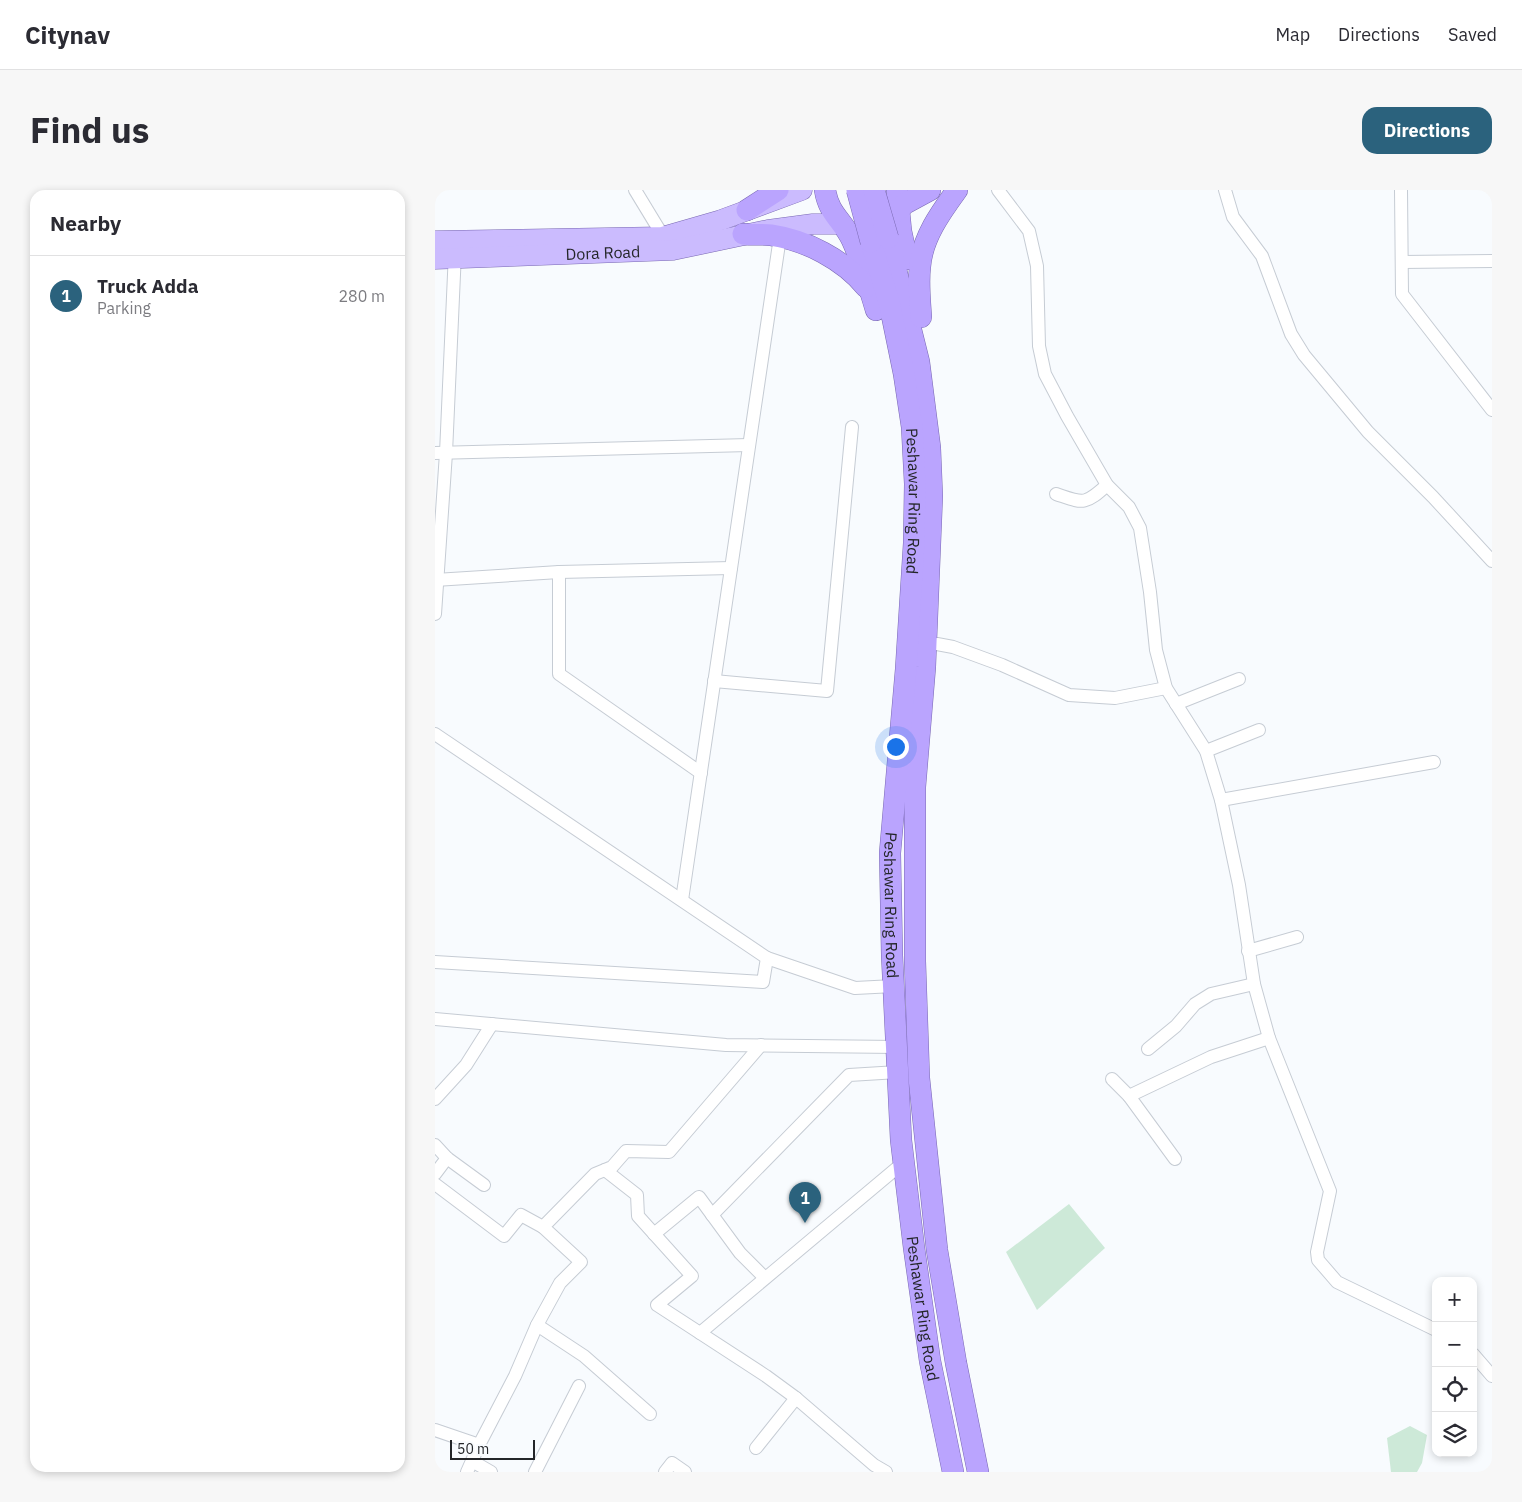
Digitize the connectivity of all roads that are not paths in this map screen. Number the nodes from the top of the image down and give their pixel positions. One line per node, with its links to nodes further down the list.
1 (635, 190): 18 (street)
2 (778, 190): 13 (highway)
3 (802, 190): 13 (main road)
4 (825, 190): 14 (highway)
5 (857, 190): 31 (highway, Peshawar Ring Road, bridge)
6 (874, 190): 31 (highway, Peshawar Ring Road, bridge)
7 (930, 190): 12 (highway)
8 (957, 190): 24 (highway)
9 (998, 190): 29 (street)
10 (1225, 190): 32 (street)
11 (1401, 190): 22 (street)
12 (898, 200): 14 (highway); 24 (highway)
13 (747, 210): 18 (main road)
14 (842, 224): 15 (main road); 23 (highway)
15 (774, 233): 16 (highway); 23 (highway); 27 (street)
16 (743, 234): 18 (main road, Dora Road)
17 (435, 241): 19 (main road)
18 (667, 243): 19 (main road, Dora Road)
19 (455, 250): 20 (main road, Dora Road); 28 (street)
20 (435, 259)
21 (1492, 261): 22 (street)
22 (1402, 262): 25 (street)
23 (871, 293): 38 (highway)
24 (921, 318): 37 (highway)
25 (1492, 410)
26 (852, 427): 40 (street)
27 (749, 445): 28 (street); 33 (street)
28 (440, 453): 35 (street)
29 (1107, 485): 30 (street); 41 (street)
30 (1056, 494)
31 (923, 544): 38 (highway, Peshawar Ring Road)
32 (1492, 561)
33 (731, 568): 34 (street); 40 (street)
34 (559, 572): 35 (street); 47 (street)
35 (436, 580): 36 (street)
36 (435, 614)
37 (937, 644): 38 (highway); 41 (street)
38 (915, 668): 55 (highway, Peshawar Ring Road); 96 (highway, Peshawar Ring Road)
39 (1239, 679): 42 (street)
40 (714, 682): 47 (street)
41 (1166, 688): 42 (street)
42 (1176, 704): 45 (street)
43 (1259, 730): 45 (street)
44 (435, 734): 49 (street)
45 (1206, 751): 48 (street)
46 (1434, 762): 48 (street)
47 (701, 773): 49 (street)
48 (1221, 800): 51 (street)
49 (682, 900): 52 (street)
50 (1297, 937): 51 (street)
51 (1248, 951): 54 (street)
52 (767, 958): 53 (street); 55 (street)
53 (435, 962)
54 (1254, 984): 58 (street); 61 (street)
55 (894, 986): 60 (highway, Peshawar Ring Road)
56 (435, 1020): 57 (street)
57 (492, 1024): 59 (street); 65 (street)
58 (1269, 1038): 64 (street); 79 (street)
59 (761, 1045): 60 (street); 70 (street)
60 (897, 1047): 62 (highway, Peshawar Ring Road)
61 (1148, 1049)
62 (898, 1072): 69 (highway, Peshawar Ring Road); 74 (street)
63 (1112, 1079): 64 (street)
64 (1129, 1096): 68 (street)
65 (435, 1099)
66 (435, 1145): 67 (street)
67 (447, 1158): 71 (street); 73 (street)
68 (1175, 1159)
69 (903, 1162): 77 (street); 95 (highway, Peshawar Ring Road)
70 (605, 1170): 75 (street); 76 (street)
71 (435, 1174)
72 (435, 1184): 75 (street)
73 (485, 1185)
74 (712, 1215): 76 (street); 77 (street)
75 (543, 1227): 78 (street)
76 (654, 1234): 80 (street)
77 (765, 1278): 80 (street)
78 (537, 1325): 85 (street); 87 (street)
79 (1432, 1328)
80 (700, 1333): 84 (street)
81 (1477, 1359): 82 (street)
82 (1492, 1376)
83 (579, 1386): 91 (street)
84 (796, 1398): 88 (street); 94 (street)
85 (650, 1414)
86 (435, 1430): 87 (street)
87 (479, 1445): 89 (street)
88 (756, 1448)
89 (470, 1467): 90 (street)
90 (491, 1472)
91 (535, 1472)
92 (665, 1472): 93 (street)
93 (685, 1472)
94 (886, 1472)
95 (953, 1472)
96 (978, 1472)

